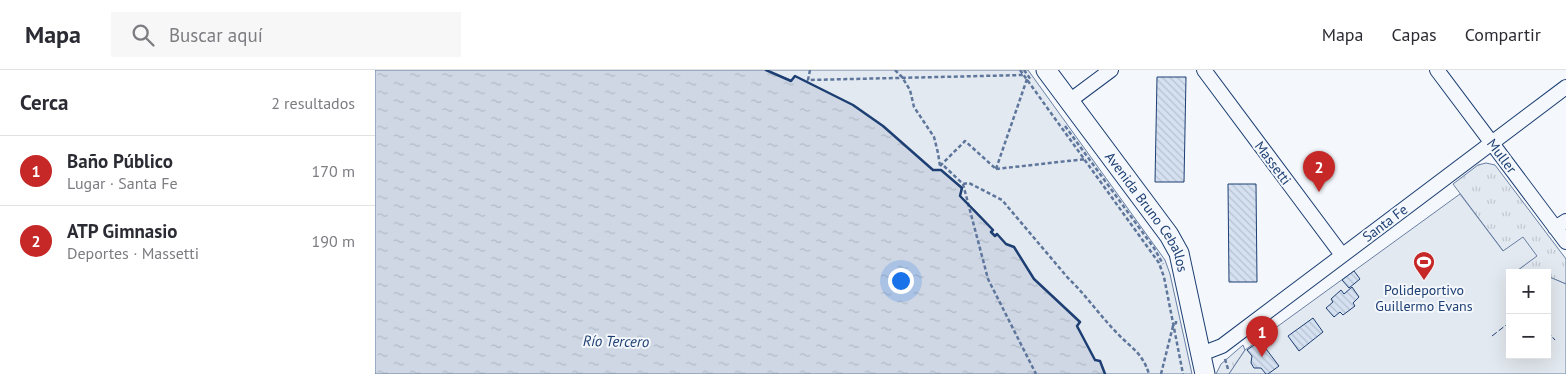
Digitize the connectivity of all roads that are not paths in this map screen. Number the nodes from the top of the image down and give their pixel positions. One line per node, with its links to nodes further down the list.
1 (1111, 70): 6 (street)
2 (1204, 70): 10 (street, Massetti)
3 (1437, 70): 7 (street, Muller)
4 (1031, 75): 6 (main road, Avenida Bruno Ceballos)
5 (1566, 87): 7 (street, Santa Fe)
6 (1068, 102): 11 (main road, Avenida Bruno Ceballos)
7 (1492, 143): 8 (street, Muller); 10 (street, Santa Fe)
8 (1561, 224): 9 (street, Muller)
9 (1566, 242)
10 (1342, 255): 11 (street, Santa Fe)
11 (1201, 354): 12 (main road, Avenida Bruno Ceballos)
12 (1205, 374)

